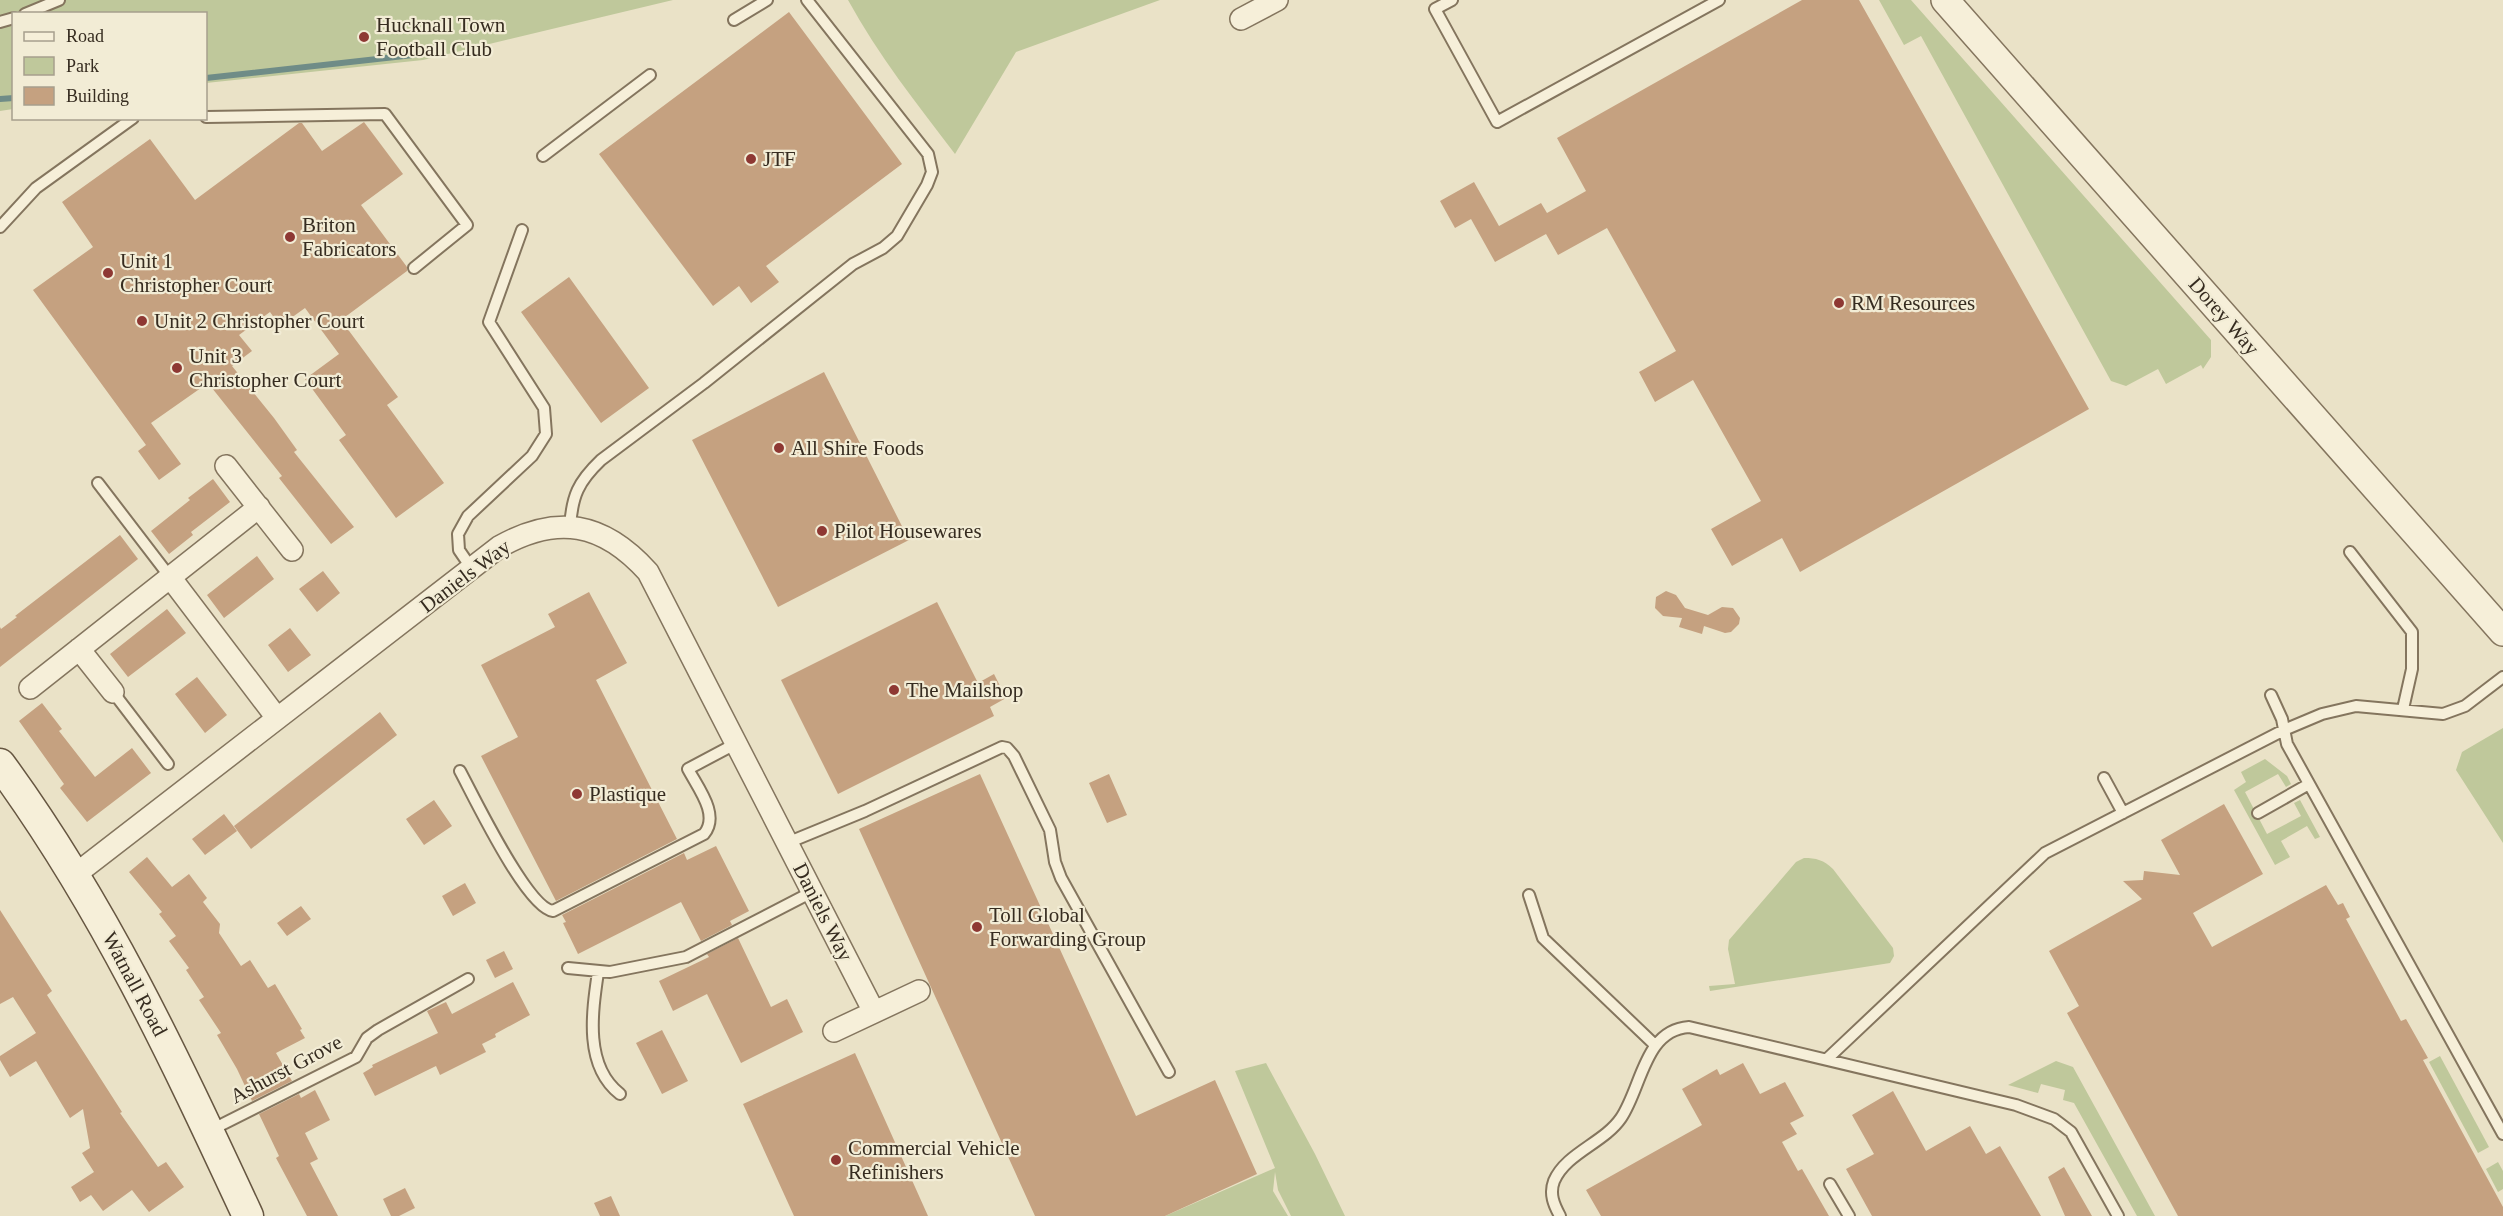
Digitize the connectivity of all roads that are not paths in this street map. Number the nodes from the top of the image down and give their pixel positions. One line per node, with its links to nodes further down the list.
1 (60, 0): 8 (lane)
2 (767, 0): 10 (lane)
3 (807, 0): 21 (lane)
4 (1276, 0): 9 (street)
5 (1452, 0): 6 (lane)
6 (1719, 0)
7 (1945, 0): 26 (street, Dorey Way)
8 (31, 12)
9 (1241, 19)
10 (734, 20)
11 (650, 75): 14 (lane)
12 (207, 117): 17 (lane)
13 (130, 120): 15 (lane)
14 (543, 156)
15 (0, 227)
16 (522, 230): 24 (lane)
17 (414, 268)
18 (226, 466): 20 (street)
19 (98, 483): 25 (lane)
20 (259, 507): 22 (street); 25 (street)
21 (570, 527): 24 (street, Daniels Way); 35 (street, Daniels Way)
22 (292, 550)
23 (2350, 552): 32 (lane)
24 (472, 569): 33 (street, Daniels Way)
25 (170, 577): 27 (street); 33 (street)
26 (2503, 632)
27 (79, 649): 29 (street); 30 (street)
28 (2503, 676): 32 (lane)
29 (30, 688)
30 (113, 692): 37 (lane)
31 (2271, 695): 34 (lane)
32 (2403, 710): 34 (lane)
33 (278, 718): 44 (street, Daniels Way)
34 (2284, 730): 40 (lane); 41 (lane)
35 (736, 743): 38 (lane); 43 (street, Daniels Way)
36 (0, 764): 44 (main road, Watnall Road)
37 (168, 764)
38 (460, 771)
39 (2104, 778): 41 (lane)
40 (2309, 784): 42 (lane); 58 (lane)
41 (2123, 813): 54 (lane)
42 (2258, 813)
43 (787, 843): 45 (street, Daniels Way); 55 (lane)
44 (76, 874): 57 (main road, Watnall Road)
45 (812, 892): 48 (lane); 51 (street, Daniels Way)
46 (1529, 895): 53 (lane)
47 (567, 968): 48 (lane)
48 (598, 972): 56 (lane)
49 (468, 979): 57 (lane, Ashurst Grove)
50 (919, 991): 51 (street)
51 (874, 1012): 52 (street)
52 (834, 1031)
53 (1655, 1045): 54 (lane); 61 (lane)
54 (1827, 1059): 63 (lane)
55 (1169, 1072)
56 (620, 1094)
57 (208, 1131): 60 (main road, Watnall Road)
58 (2503, 1134)
59 (1830, 1184): 62 (lane)
60 (248, 1216)
61 (1560, 1216)
62 (1849, 1216)
63 (2118, 1216)

